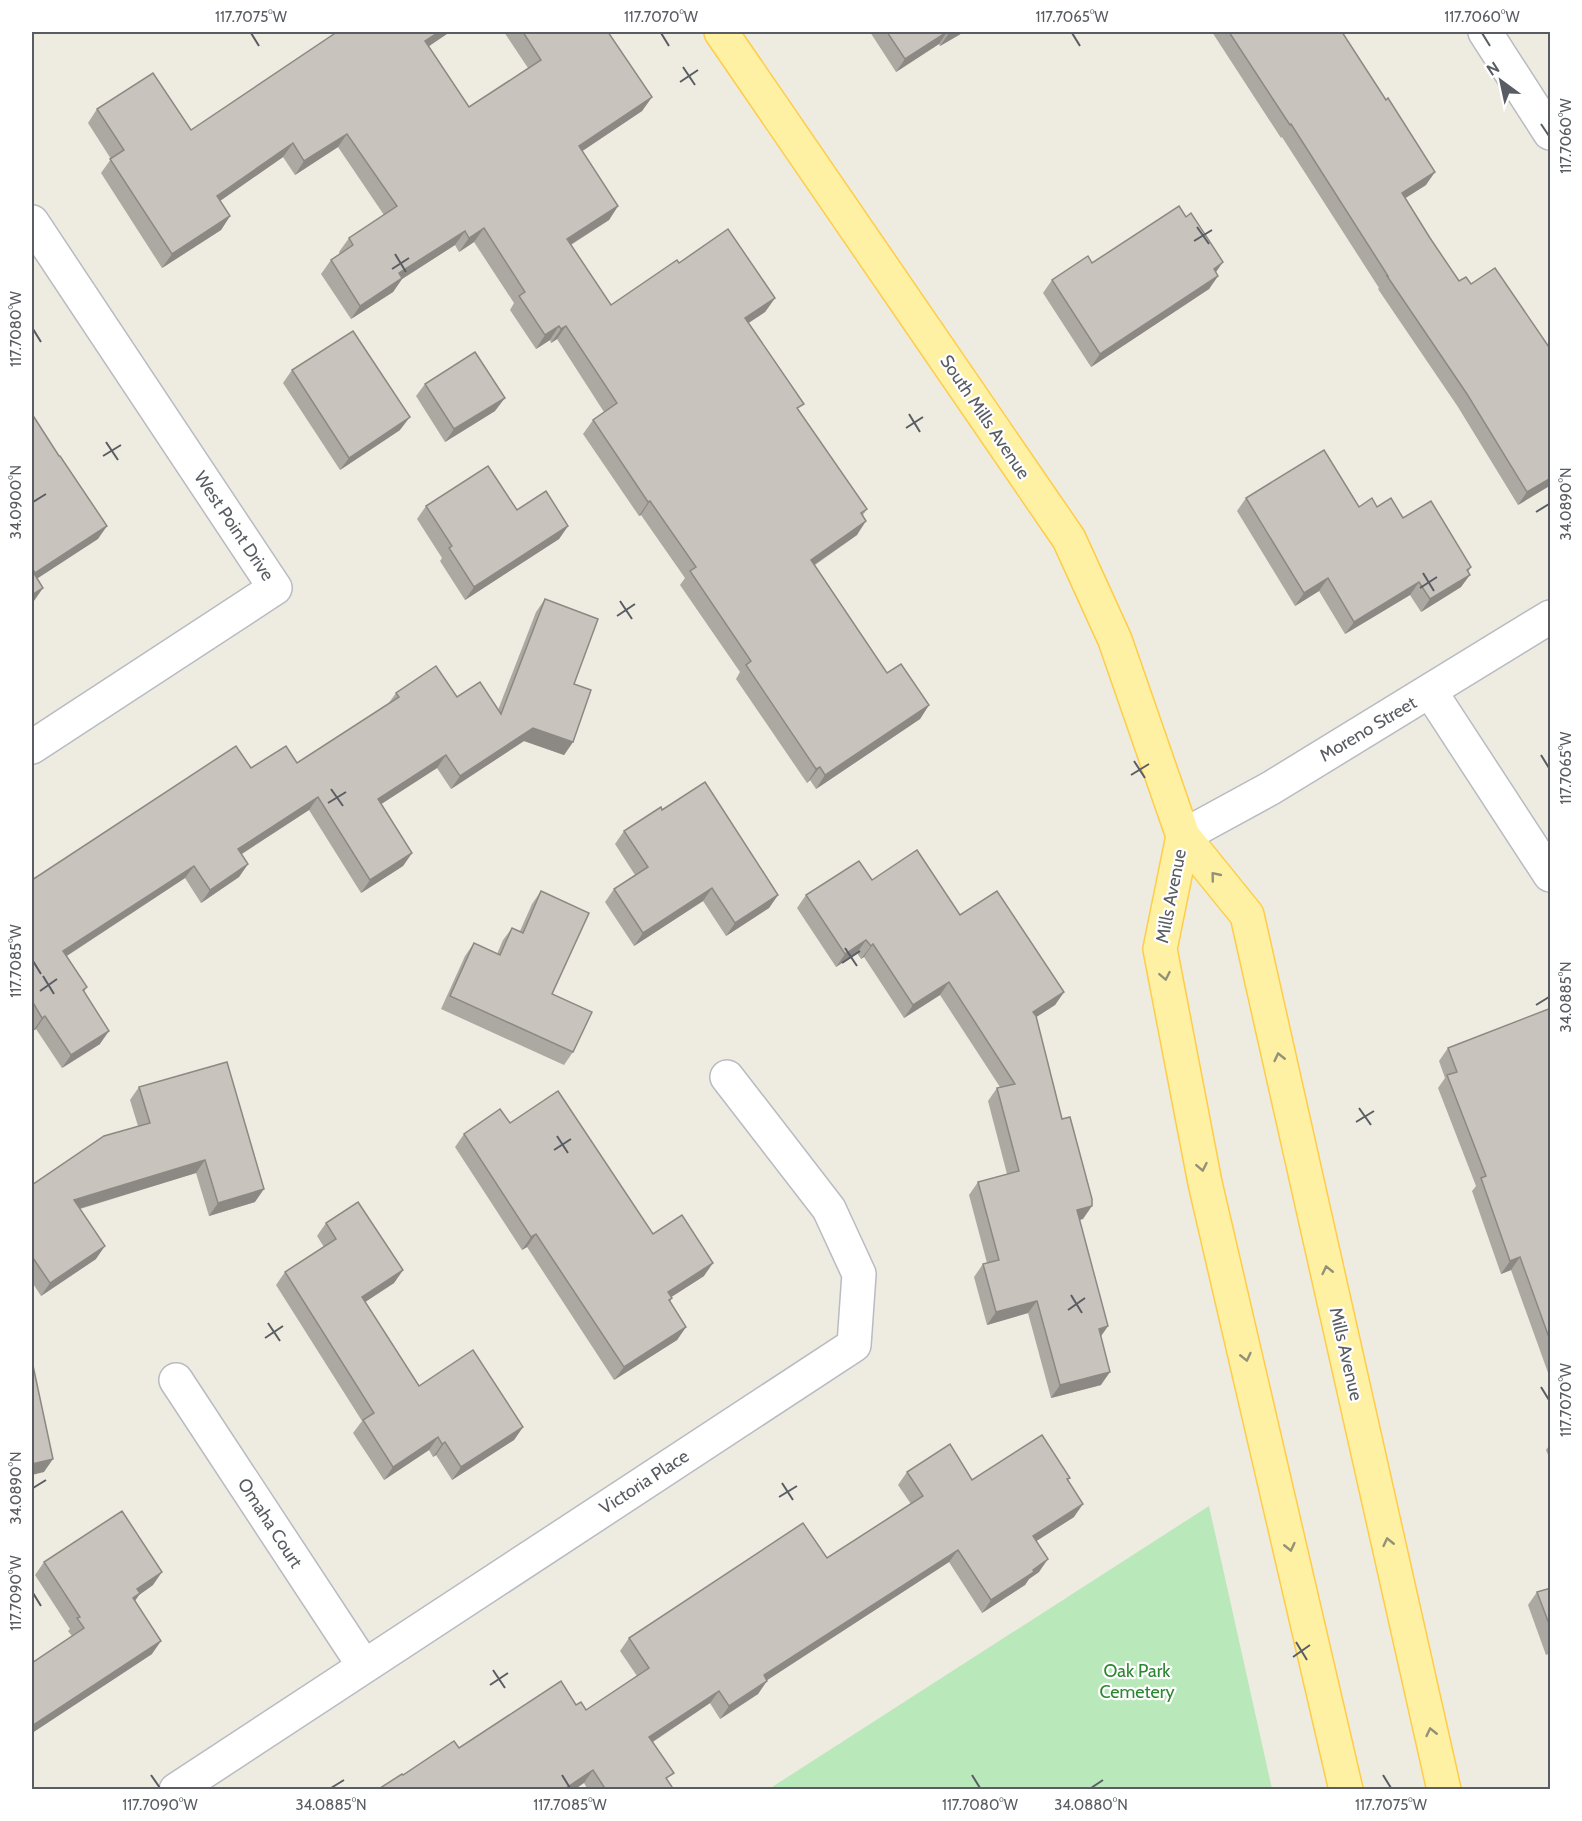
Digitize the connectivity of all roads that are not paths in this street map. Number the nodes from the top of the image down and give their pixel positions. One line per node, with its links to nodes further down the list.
1 (721, 32): 8 (main road, South Mills Avenue)
2 (1485, 32): 3 (street)
3 (1551, 133)
4 (32, 222): 7 (street, West Point Drive)
5 (1551, 617): 6 (street, Moreno Street)
6 (1430, 691): 8 (street, Moreno Street); 9 (street)
7 (32, 747)
8 (1183, 836): 14 (main road, Mills Avenue, one-way to 14); 15 (main road, Mills Avenue, one-way to 8)
9 (1551, 874)
10 (726, 1077): 12 (street, Victoria Place)
11 (176, 1380): 12 (street, Omaha Court)
12 (364, 1666): 13 (street, Victoria Place)
13 (176, 1790)
14 (1346, 1790)
15 (1443, 1790)

